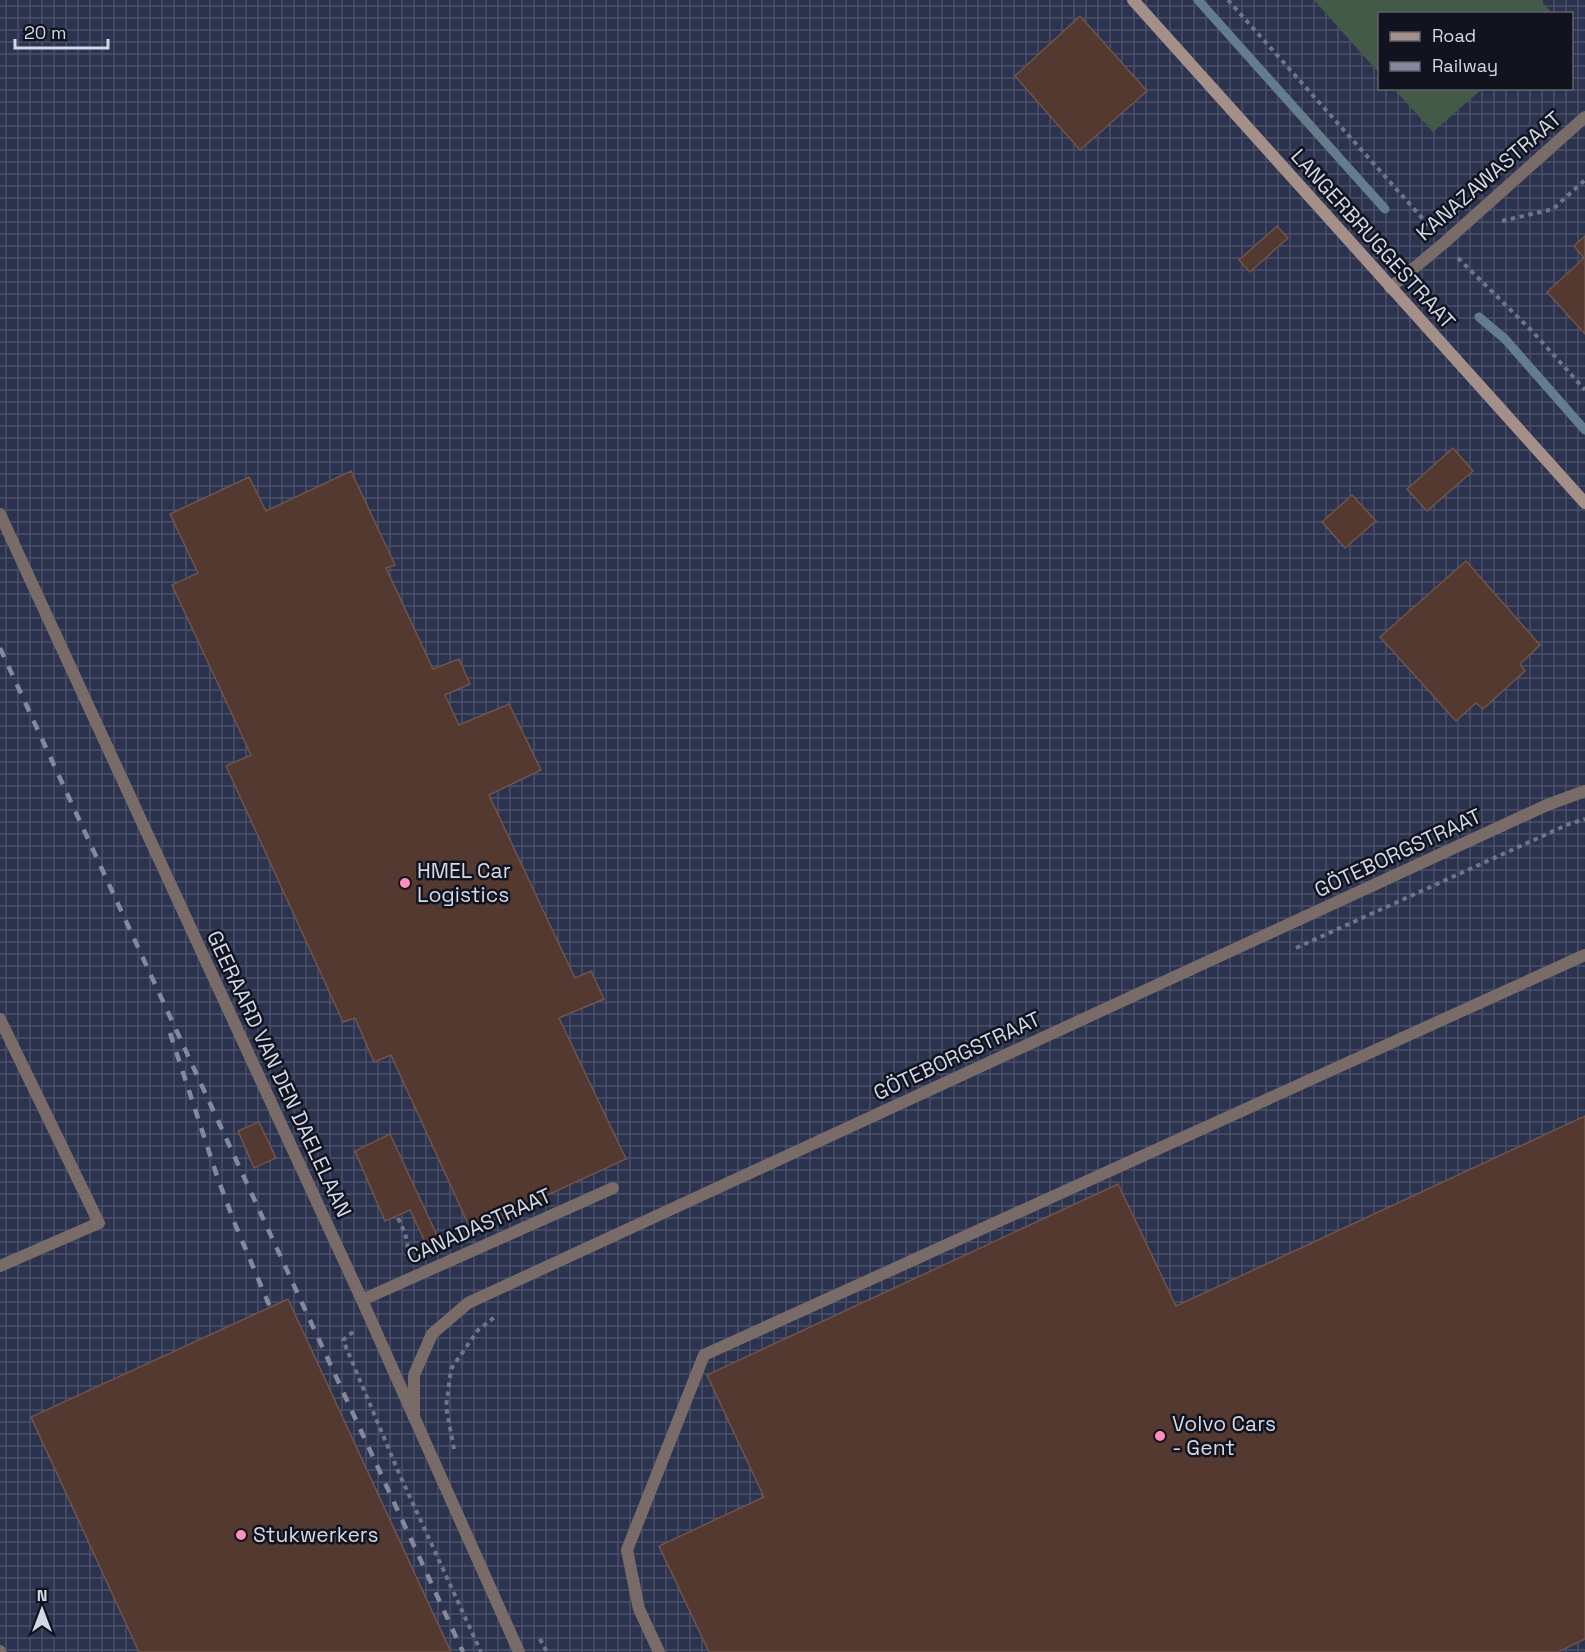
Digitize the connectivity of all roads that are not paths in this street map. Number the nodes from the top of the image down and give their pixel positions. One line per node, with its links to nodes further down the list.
1 (1133, 0): 3 (main road, LANGERBRUGGESTRAAT)
2 (1585, 117): 3 (street, KANAZAWASTRAAT)
3 (1390, 288): 4 (main road, LANGERBRUGGESTRAAT)
4 (1585, 503)
5 (0, 514): 11 (street, GEERAARD VAN DEN DAELELAAN)
6 (1585, 791): 12 (street, GÖTEBORGSTRAAT)
7 (1585, 955): 14 (street)
8 (0, 1019): 10 (street)
9 (613, 1188): 11 (street, CANADASTRAAT)
10 (0, 1266)
11 (362, 1300): 12 (street, GEERAARD VAN DEN DAELELAAN)
12 (414, 1417): 13 (street, GEERAARD VAN DEN DAELELAAN)
13 (519, 1652)
14 (659, 1652)

